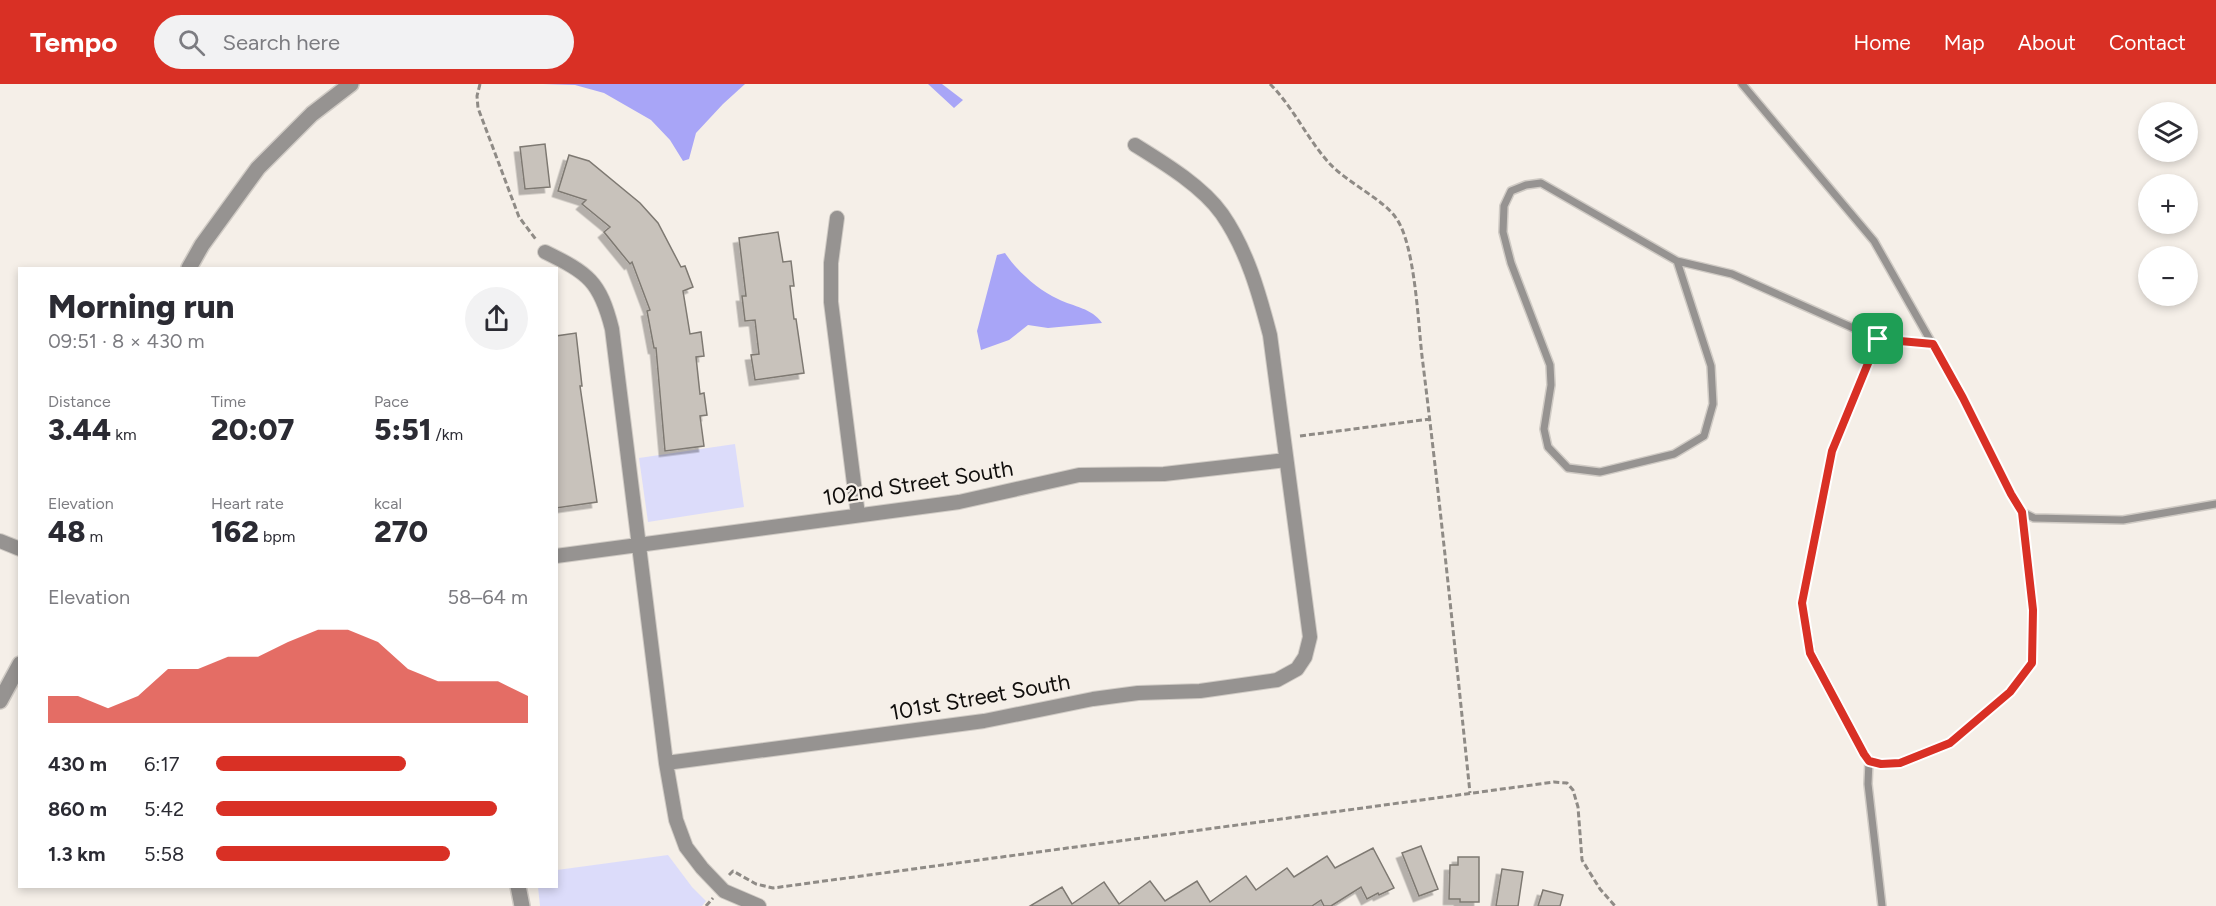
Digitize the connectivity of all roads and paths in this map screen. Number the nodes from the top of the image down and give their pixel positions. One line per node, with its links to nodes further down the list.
1 (351, 84): 9 (street)
2 (480, 84): 7 (path)
3 (1270, 84): 12 (path)
4 (1742, 84): 11 (lane)
5 (1135, 145): 14 (street)
6 (837, 218): 17 (street)
7 (545, 252): 19 (street)
8 (1677, 261): 8 (lane); 10 (lane)
9 (190, 267)
10 (1878, 339): 11 (lane); 24 (lane)
11 (1933, 344): 16 (lane)
12 (1430, 418): 13 (path); 26 (path)
13 (1300, 436)
14 (1286, 460): 17 (street, 102nd Street South); 25 (street, 101st Street South)
15 (2216, 504): 16 (lane)
16 (2022, 512): 24 (lane)
17 (858, 515): 19 (street, 102nd Street South)
18 (0, 541): 20 (street)
19 (639, 546): 21 (street, 102nd Street South); 25 (street)
20 (18, 548)
21 (558, 556)
22 (18, 668): 23 (street)
23 (0, 701)
24 (1869, 761): 33 (lane)
25 (666, 763): 27 (street)
26 (1470, 794): 27 (path); 32 (path)
27 (720, 887): 30 (path); 31 (street)
28 (518, 888): 29 (street)
29 (522, 906)
30 (706, 906)
31 (759, 906)
32 (1615, 906)
33 (1882, 906)

